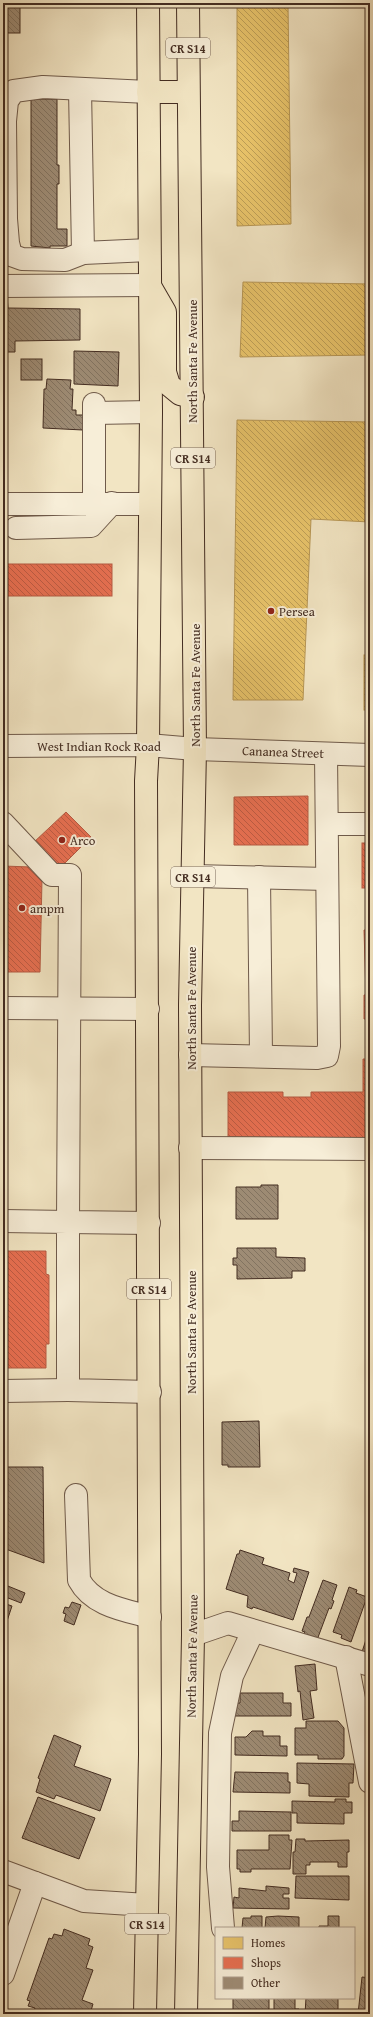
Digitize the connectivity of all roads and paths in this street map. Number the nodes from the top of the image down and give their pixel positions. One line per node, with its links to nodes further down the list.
1 (148, 3): 4 (main road, CR S14)
2 (188, 3): 5 (main road, North Santa Fe Avenue / CR S14)
3 (80, 89): 4 (street); 7 (street); 7 (street)
4 (148, 92): 5 (main road); 6 (main road, CR S14)
5 (188, 92): 10 (main road, North Santa Fe Avenue / CR S14)
6 (149, 250): 7 (street); 8 (main road, CR S14)
7 (83, 253)
8 (149, 285): 9 (street); 10 (main road); 11 (main road, CR S14)
9 (3, 286)
10 (193, 397): 18 (main road, North Santa Fe Avenue / CR S14)
11 (151, 412): 12 (street); 14 (main road, CR S14)
12 (103, 503): 13 (street); 14 (street); 15 (street)
13 (3, 504)
14 (150, 504): 16 (main road, CR S14)
15 (16, 528)
16 (148, 745): 17 (street, West Indian Rock Road); 18 (street, West Indian Rock Road); 29 (main road, CR S14)
17 (3, 746)
18 (195, 749): 19 (street, Cananea Street); 24 (main road, North Santa Fe Avenue / CR S14)
19 (326, 754): 20 (street, Cananea Street); 22 (street)
20 (370, 755)
21 (3, 823): 28 (street)
22 (327, 824): 23 (street); 26 (street)
23 (370, 824)
24 (193, 876): 25 (street); 30 (main road, North Santa Fe Avenue / CR S14)
25 (259, 877): 26 (street); 31 (street)
26 (327, 878): 31 (street)
27 (3, 1008): 28 (street)
28 (69, 1008): 29 (street); 35 (street)
29 (148, 1008): 36 (main road, CR S14)
30 (190, 1055): 31 (street); 32 (main road, North Santa Fe Avenue / CR S14)
31 (261, 1056)
32 (190, 1148): 33 (street); 43 (main road, North Santa Fe Avenue / CR S14)
33 (370, 1150)
34 (3, 1221): 35 (street)
35 (68, 1222): 36 (street); 37 (street)
36 (149, 1223): 39 (main road, CR S14)
37 (68, 1390): 38 (street); 39 (street)
38 (3, 1391)
39 (150, 1392): 41 (main road, CR S14)
40 (76, 1495): 41 (street)
41 (150, 1618): 49 (main road, CR S14)
42 (253, 1631): 43 (street); 44 (street); 50 (street)
43 (193, 1635): 53 (main road, North Santa Fe Avenue / CR S14)
44 (346, 1657): 45 (street); 46 (street)
45 (370, 1665)
46 (370, 1782)
47 (3, 1871): 48 (street)
48 (35, 1883): 49 (street); 51 (street)
49 (147, 1905): 52 (main road, CR S14)
50 (223, 1927)
51 (3, 1974)
52 (145, 2014)
53 (186, 2014)

